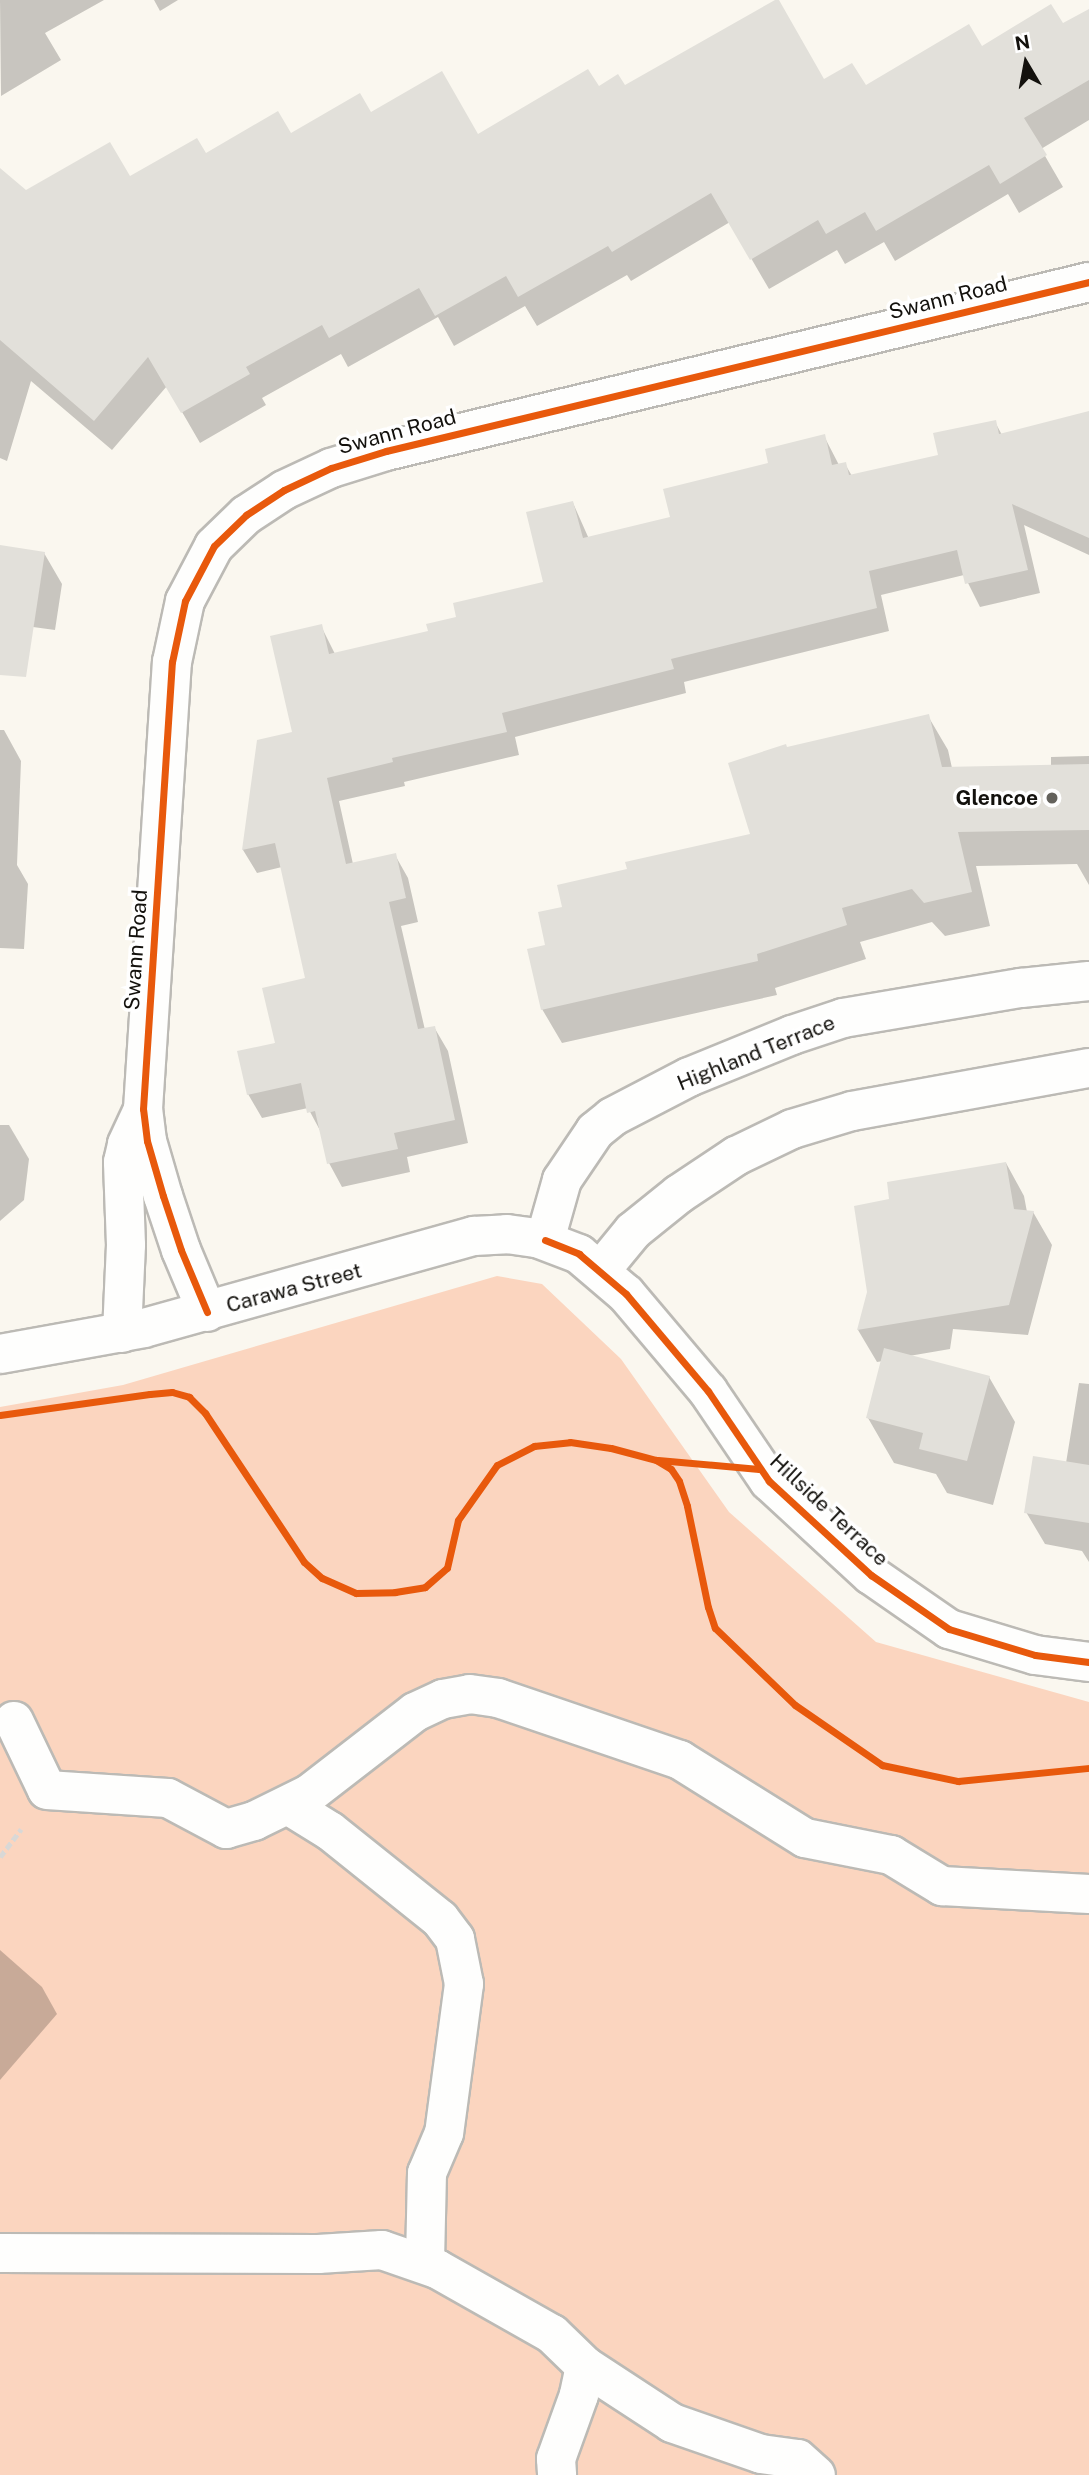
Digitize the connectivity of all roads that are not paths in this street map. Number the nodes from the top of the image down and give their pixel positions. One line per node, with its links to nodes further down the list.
1 (1089, 282): 4 (street, Swann Road)
2 (1089, 981): 5 (street, Highland Terrace)
3 (1089, 1068): 6 (street)
4 (143, 1109): 7 (street, Swann Road); 8 (street, Swann Road)
5 (545, 1240): 6 (street, Hillside Terrace); 7 (street, Carawa Street)
6 (601, 1270): 10 (street, Hillside Terrace)
7 (207, 1312): 8 (street, Carawa Street)
8 (122, 1333): 9 (street, Carawa Street)
9 (0, 1354)
10 (1089, 1662)
11 (14, 1721): 12 (street)
12 (288, 1805): 13 (street); 15 (street)
13 (1089, 1894)
14 (0, 2253): 15 (street)
15 (425, 2264): 16 (street)
16 (585, 2367): 17 (street); 18 (street)
17 (557, 2475)
18 (816, 2475)

